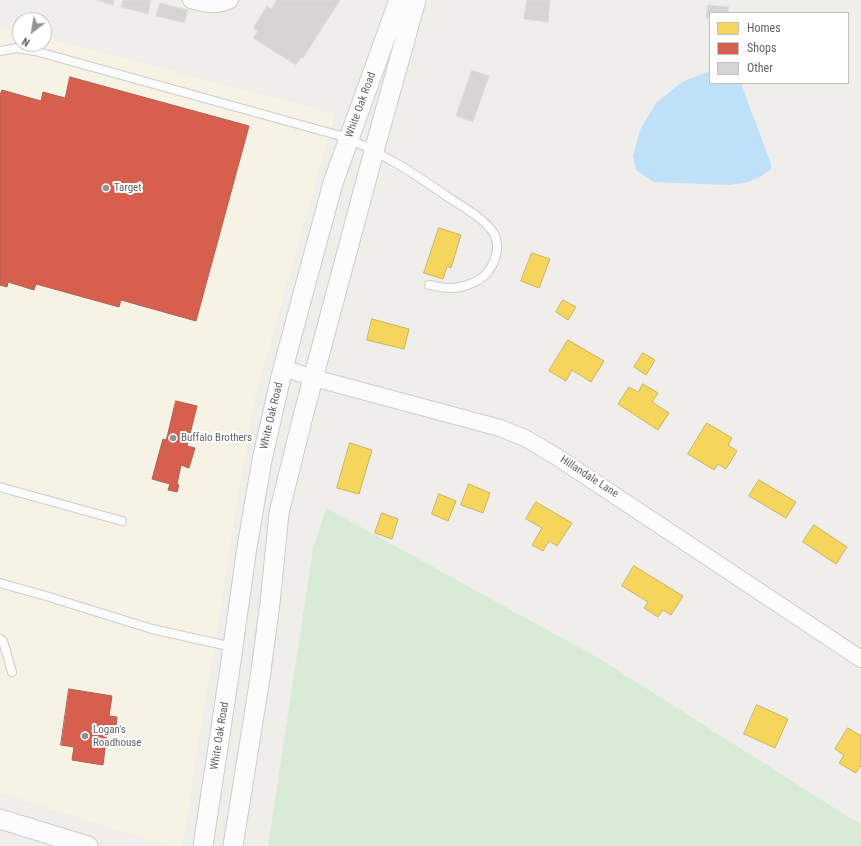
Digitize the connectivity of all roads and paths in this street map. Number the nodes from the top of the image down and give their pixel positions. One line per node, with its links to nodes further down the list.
1 (191, 0): 2 (street)
2 (230, 0)
3 (399, 0): 6 (street, White Oak Road)
4 (416, 0): 7 (street, White Oak Road)
5 (0, 51): 6 (lane)
6 (348, 138): 7 (lane); 9 (street, White Oak Road)
7 (374, 151): 8 (lane); 10 (street, White Oak Road)
8 (428, 285)
9 (283, 368): 10 (street, Hillandale Lane); 15 (street, White Oak Road)
10 (314, 378): 16 (street, Hillandale Lane); 21 (street, White Oak Road)
11 (0, 487): 12 (lane)
12 (122, 521)
13 (0, 583): 15 (lane)
14 (0, 639): 17 (lane)
15 (233, 647): 20 (street, White Oak Road)
16 (861, 659)
17 (12, 672)
18 (0, 819): 19 (street)
19 (88, 846)
20 (203, 846)
21 (233, 846)

